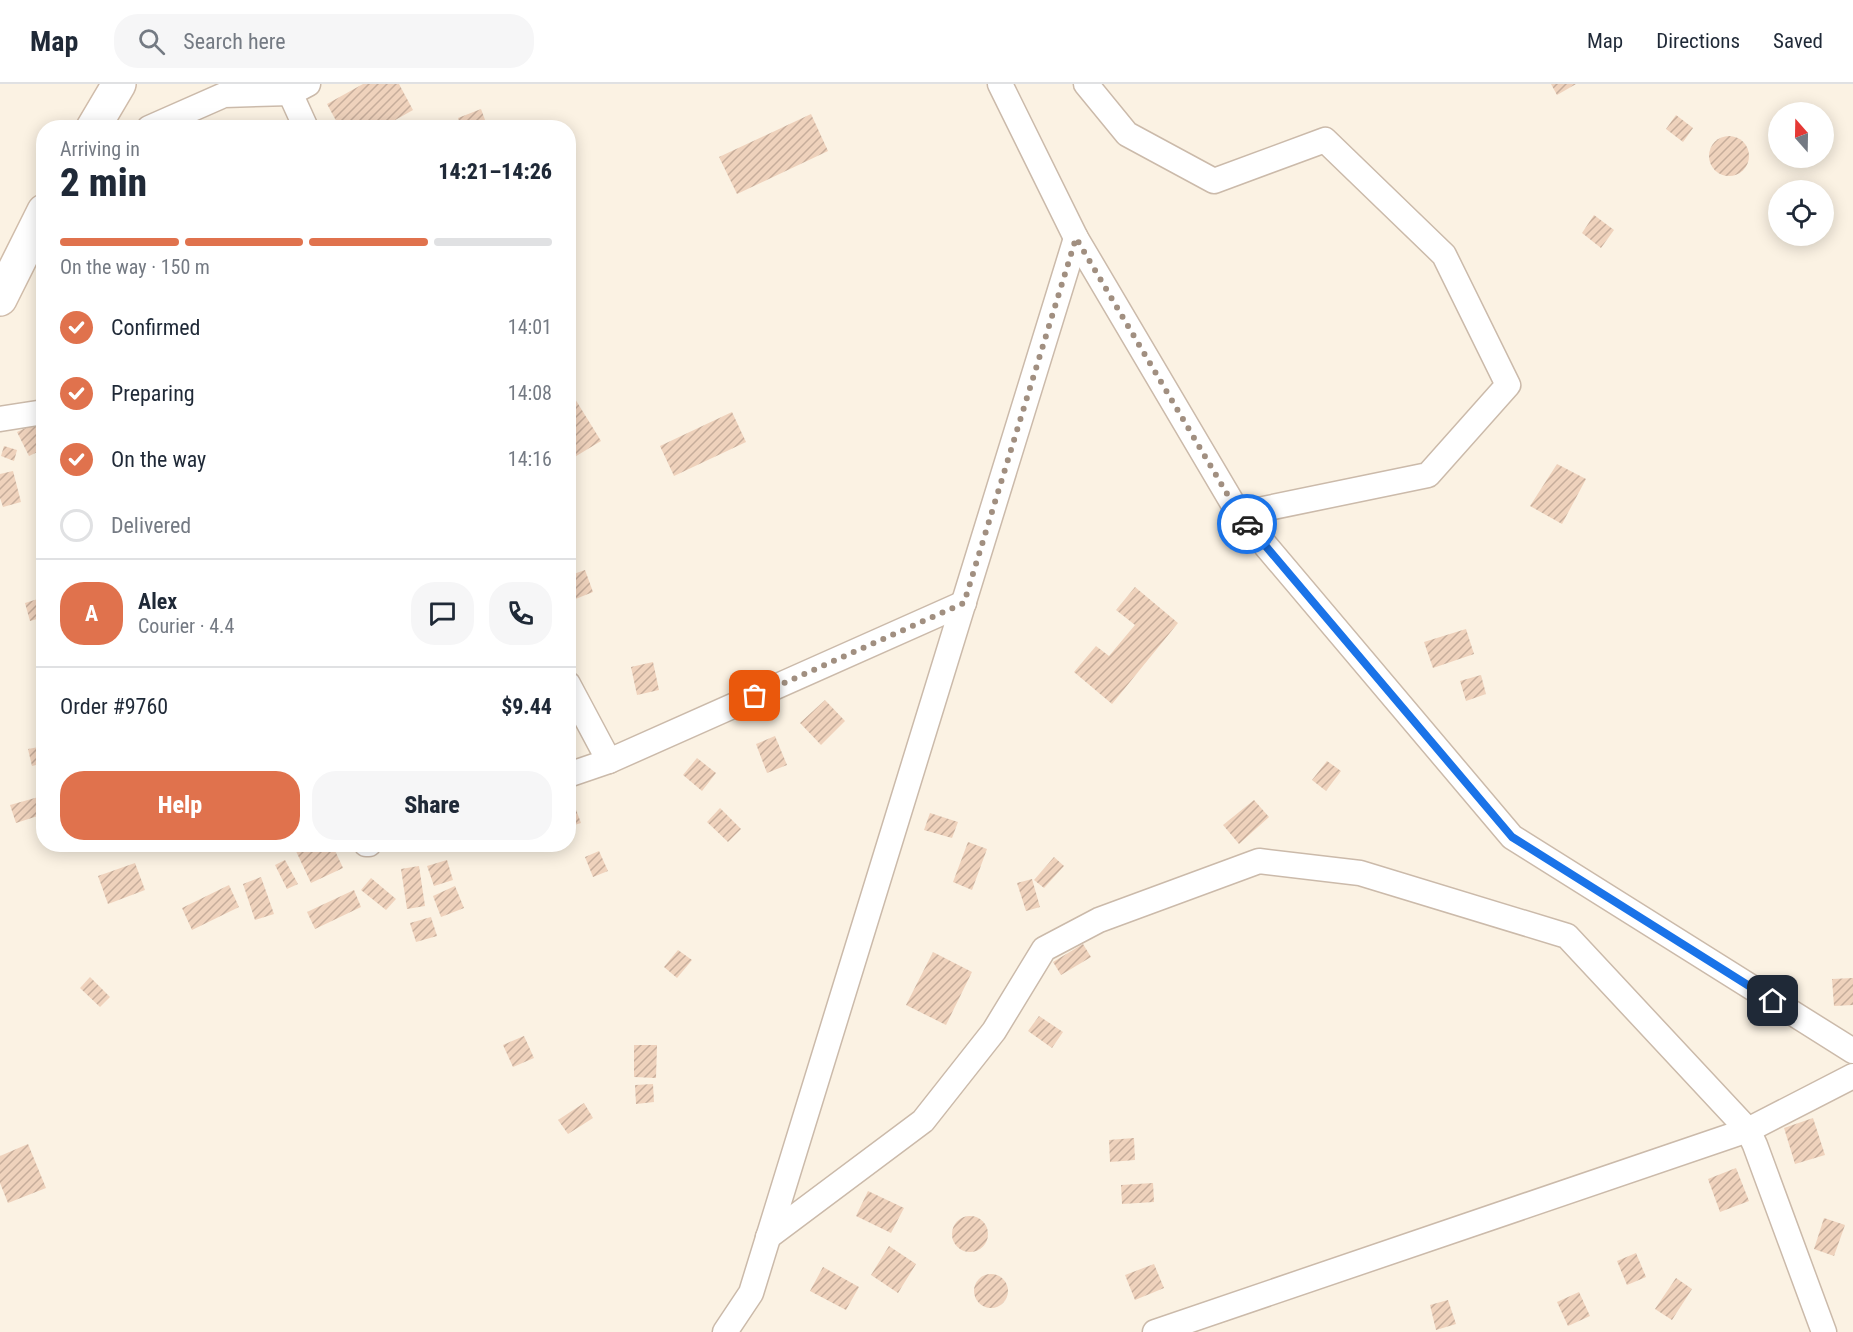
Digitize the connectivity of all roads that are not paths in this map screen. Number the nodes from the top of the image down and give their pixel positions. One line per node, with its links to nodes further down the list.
1 (119, 84): 5 (street)
2 (1000, 84): 9 (street)
3 (1086, 84): 13 (street)
4 (295, 87): 6 (street); 7 (street)
5 (98, 120)
6 (167, 120)
7 (304, 120)
8 (36, 226): 10 (street)
9 (1076, 238): 13 (street); 14 (street)
10 (0, 299)
11 (36, 412): 12 (street)
12 (0, 419)
13 (1239, 514): 18 (street)
14 (964, 603): 16 (street); 21 (street)
15 (576, 699): 16 (street)
16 (609, 761): 17 (street)
17 (576, 772)
18 (1853, 1051)
19 (1853, 1076): 20 (street)
20 (1748, 1130): 21 (street); 23 (street); 24 (street)
21 (768, 1237): 22 (street)
22 (725, 1332)
23 (1155, 1332)
24 (1824, 1332)

